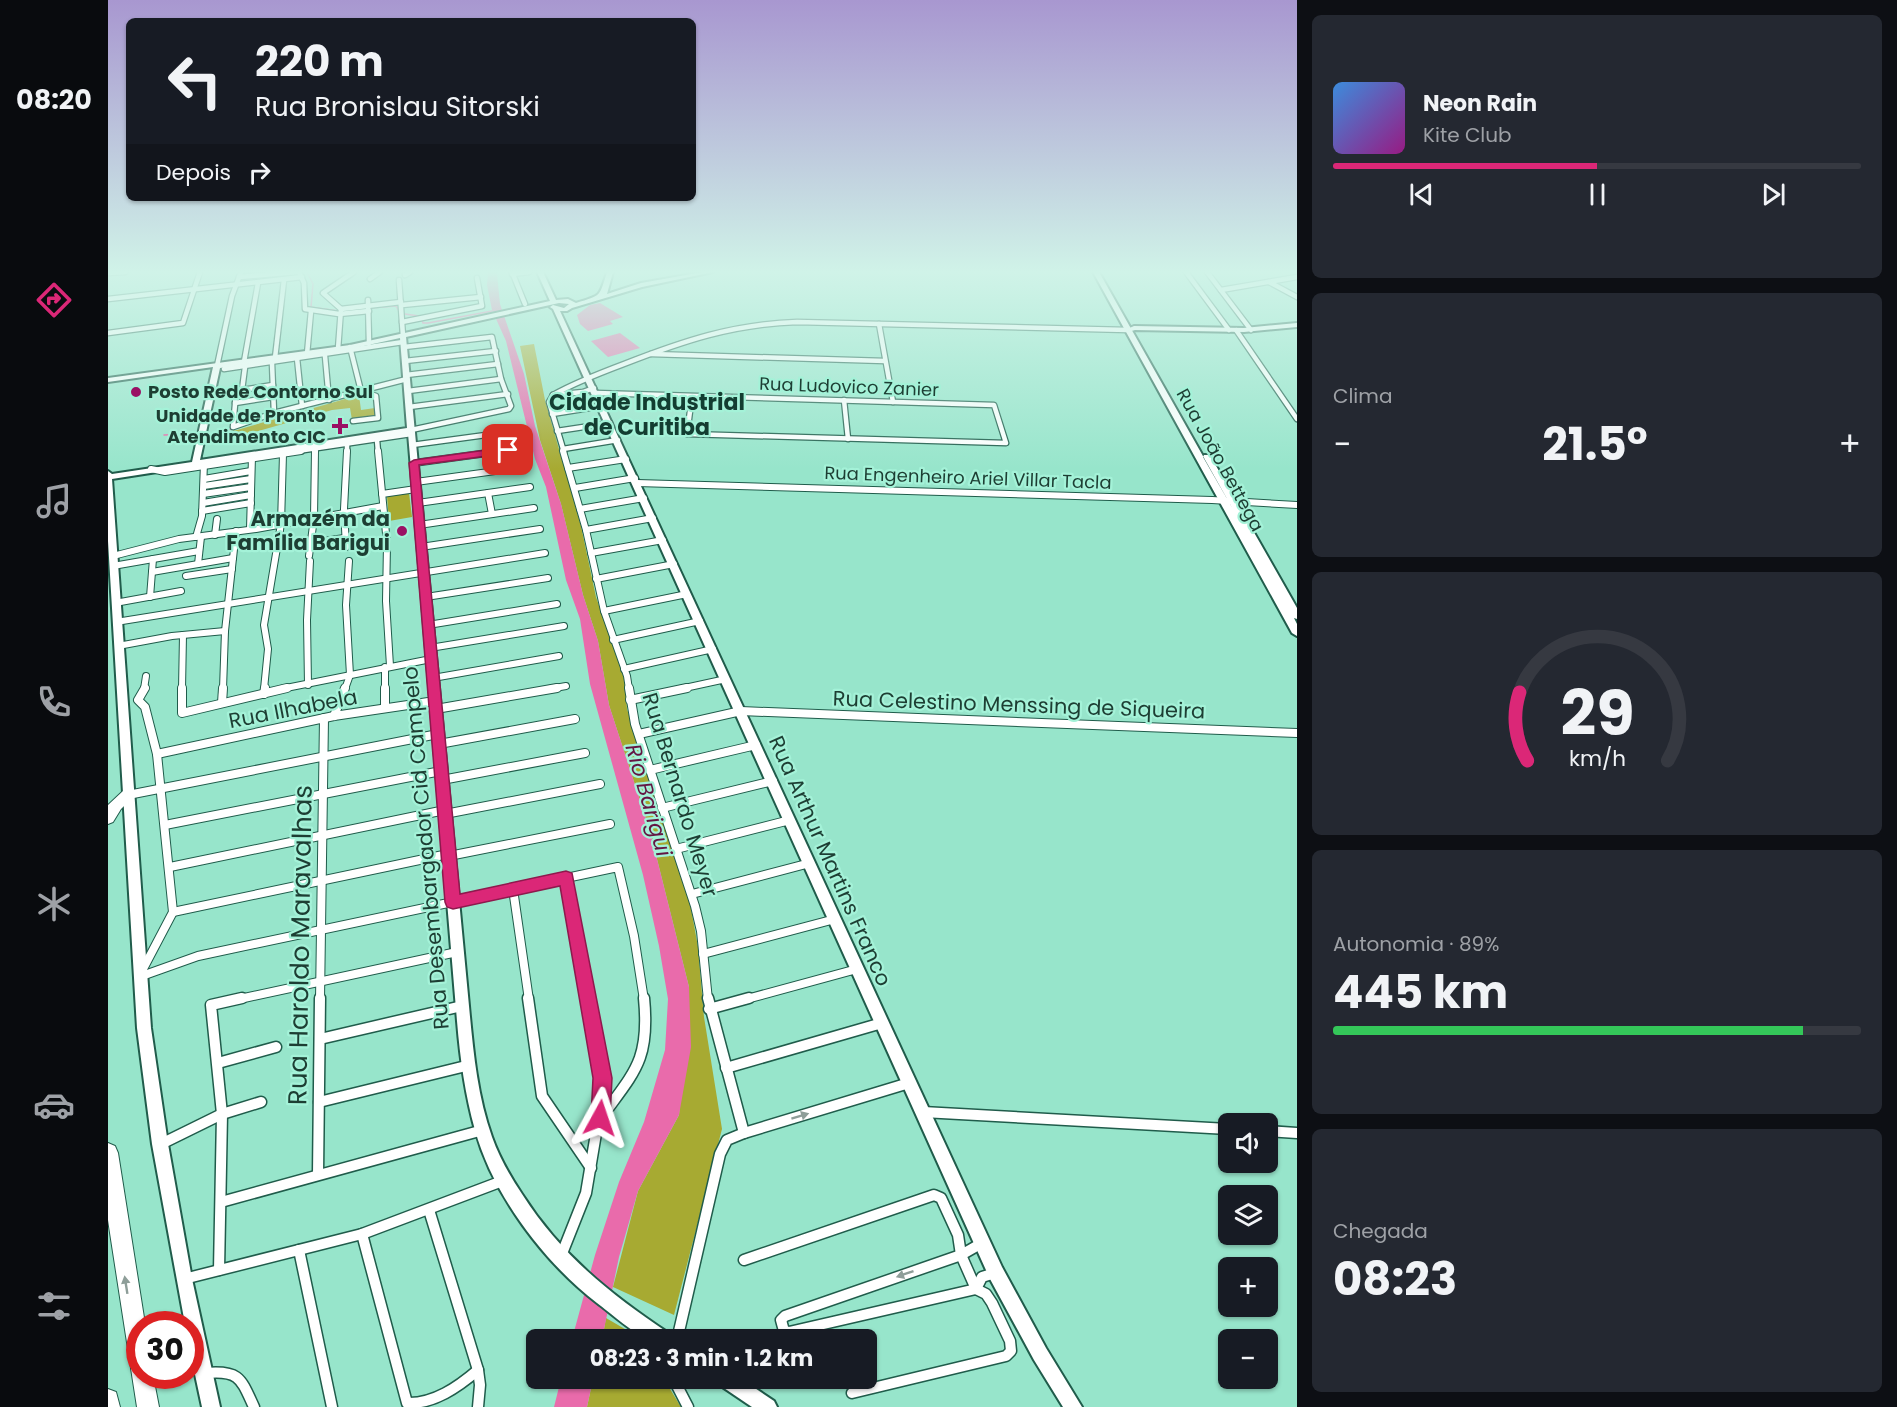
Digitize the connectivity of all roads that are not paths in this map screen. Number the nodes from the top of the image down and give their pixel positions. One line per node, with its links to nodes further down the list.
1 (225, 338): 30 (street)
2 (249, 338): 29 (street)
3 (277, 338): 25 (street)
4 (309, 338): 21 (street)
5 (339, 338): 18 (street)
6 (369, 338): 17 (street)
7 (403, 338): 16 (street, Rua Desembargador Cid Campelo)
8 (416, 338): 16 (main road)
9 (480, 338): 16 (street)
10 (492, 338): 20 (street)
11 (571, 338): 35 (main road, Rua Arthur Martins Franco)
12 (689, 338): 22 (street)
13 (881, 338): 27 (street)
14 (1136, 338): 87 (main road, Rua João Bettega)
15 (1239, 338): 51 (street)
16 (403, 342): 17 (main road); 19 (street); 26 (main road, Rua Desembargador Cid Campelo)
17 (369, 343): 19 (main road)
18 (338, 349): 19 (main road); 21 (main road)
19 (351, 349): 23 (street); 37 (street)
20 (496, 351): 26 (street); 28 (street)
21 (307, 354): 24 (main road)
22 (648, 354): 27 (street); 35 (street)
23 (325, 356): 24 (street); 42 (street)
24 (297, 357): 25 (main road); 46 (street)
25 (274, 360): 29 (main road); 34 (street)
26 (405, 361): 33 (main road, Rua Desembargador Cid Campelo)
27 (885, 361): 44 (street)
28 (498, 364): 31 (street); 33 (street)
29 (244, 365): 30 (main road); 36 (street)
30 (220, 368): 32 (main road); 68 (main road)
31 (501, 379): 33 (street); 38 (street)
32 (108, 380)
33 (407, 382): 37 (street); 48 (main road, Rua Desembargador Cid Campelo)
34 (273, 385): 36 (street); 41 (street)
35 (593, 386): 39 (street); 39 (street); 40 (street, Rua Ludovico Zanier); 47 (main road, Rua Arthur Martins Franco)
36 (242, 390): 45 (street)
37 (361, 391): 42 (street); 53 (street)
38 (508, 394): 48 (street); 56 (street)
39 (553, 395): 50 (street, Rua Bernardo Meyer)
40 (692, 396): 43 (street, Rua Ludovico Zanier); 57 (street)
41 (273, 397): 45 (street); 49 (street)
42 (329, 400): 46 (street)
43 (844, 400): 44 (street, Rua Ludovico Zanier); 57 (street)
44 (892, 402): 57 (street, Rua Ludovico Zanier)
45 (235, 403): 49 (street)
46 (302, 406): 49 (street)
47 (602, 406): 50 (street); 54 (main road, Rua Arthur Martins Franco)
48 (409, 407): 56 (main road, Rua Desembargador Cid Campelo)
49 (274, 413)
50 (552, 414): 55 (street, Rua Bernardo Meyer)
51 (1295, 414): 52 (street)
52 (1297, 419)
53 (353, 421)
54 (610, 423): 55 (street); 59 (main road, Rua Arthur Martins Franco)
55 (557, 431): 63 (street, Rua Bernardo Meyer)
56 (412, 436): 58 (street); 60 (main road); 64 (street); 69 (main road, Rua Desembargador Cid Campelo)
57 (848, 439)
58 (377, 440): 60 (street); 84 (street)
59 (618, 440): 63 (street); 67 (main road, Rua Arthur Martins Franco)
60 (347, 442): 61 (street); 66 (main road); 96 (street)
61 (315, 449): 65 (street); 98 (street)
62 (518, 449): 64 (street)
63 (562, 449): 71 (street, Rua Bernardo Meyer)
64 (508, 450): 69 (street)
65 (284, 454): 66 (street); 101 (street)
66 (252, 456): 68 (main road); 72 (street)
67 (626, 459): 71 (street); 76 (main road, Rua Arthur Martins Franco)
68 (201, 463): 73 (main road); 74 (street)
69 (414, 463): 78 (main road, Rua Desembargador Cid Campelo)
70 (525, 467): 78 (street)
71 (568, 468): 81 (street, Rua Bernardo Meyer)
72 (252, 471): 74 (street); 75 (street)
73 (108, 475): 120 (main road)
74 (204, 479): 77 (street)
75 (251, 479): 77 (street); 79 (street)
76 (636, 480): 81 (street, Rua Engenheiro Ariel Villar Tacla); 86 (main road, Rua Arthur Martins Franco); 87 (street, Rua Engenheiro Ariel Villar Tacla)
77 (204, 486): 83 (street)
78 (416, 486): 84 (street); 90 (main road, Rua Desembargador Cid Campelo)
79 (251, 487): 83 (street); 85 (street)
80 (530, 487): 82 (street)
81 (574, 488): 94 (street, Rua Bernardo Meyer)
82 (489, 493): 90 (street); 97 (street)
83 (203, 494): 88 (street)
84 (382, 494): 91 (street)
85 (251, 495): 88 (street); 89 (street)
86 (644, 498): 94 (street); 100 (main road, Rua Arthur Martins Franco)
87 (1228, 502): 92 (street, Rua Engenheiro Ariel Villar Tacla); 141 (main road, Rua João Bettega)
88 (203, 503): 95 (street)
89 (251, 503): 95 (street); 103 (street)
90 (417, 503): 102 (main road, Rua Desembargador Cid Campelo)
91 (383, 506): 96 (street); 112 (street)
92 (1297, 506)
93 (534, 508): 97 (street)
94 (580, 509): 105 (street, Rua Bernardo Meyer)
95 (202, 511): 108 (street)
96 (345, 512): 98 (street); 109 (street)
97 (492, 514): 102 (street)
98 (314, 518): 101 (street); 111 (street)
99 (217, 519): 107 (street)
100 (653, 519): 105 (street); 110 (main road, Rua Arthur Martins Franco)
101 (281, 524): 103 (street); 135 (street)
102 (419, 525): 114 (main road, Rua Desembargador Cid Campelo)
103 (250, 529): 106 (street)
104 (540, 529): 114 (street)
105 (586, 530): 117 (street, Rua Bernardo Meyer)
106 (236, 531): 107 (street); 118 (street)
107 (215, 535): 108 (street)
108 (198, 537): 115 (street); 120 (street)
109 (344, 538): 111 (street); 113 (street)
110 (663, 540): 117 (street); 123 (main road, Rua Arthur Martins Franco)
111 (311, 543): 132 (street)
112 (387, 544): 128 (street)
113 (346, 547)
114 (421, 547): 125 (main road, Rua Desembargador Cid Campelo)
115 (199, 551): 119 (street); 122 (street)
116 (545, 553): 125 (street)
117 (591, 553): 130 (street, Rua Bernardo Meyer)
118 (233, 558): 122 (street); 124 (street)
119 (153, 559): 120 (street); 126 (street)
120 (113, 561): 138 (main road)
121 (349, 561): 131 (street)
122 (198, 564): 126 (street)
123 (674, 564): 130 (street); 134 (main road, Rua Arthur Martins Franco)
124 (232, 569): 127 (street); 139 (street)
125 (423, 571): 128 (street); 137 (main road, Rua Desembargador Cid Campelo)
126 (152, 572): 136 (street)
127 (186, 576)
128 (386, 577): 131 (street); 156 (street)
129 (548, 578): 137 (street)
130 (596, 579): 142 (street, Rua Bernardo Meyer)
131 (348, 583): 132 (street); 158 (street)
132 (309, 590): 135 (street); 162 (street)
133 (182, 591): 136 (street)
134 (687, 594): 142 (street); 144 (main road, Rua Arthur Martins Franco)
135 (268, 596): 139 (street); 164 (street)
136 (150, 597): 138 (street)
137 (426, 597): 146 (main road, Rua Desembargador Cid Campelo)
138 (115, 603): 145 (main road)
139 (228, 603): 145 (street); 148 (street)
140 (557, 604): 146 (street)
141 (1286, 605): 143 (main road, Rua João Bettega); 149 (main road, Rua João Bettega)
142 (604, 611): 151 (street, Rua Bernardo Meyer)
143 (1297, 616)
144 (700, 621): 151 (street); 153 (main road, Rua Arthur Martins Franco)
145 (116, 622): 152 (main road)
146 (428, 625): 154 (main road, Rua Desembargador Cid Campelo)
147 (564, 626): 154 (street)
148 (225, 631): 150 (street); 166 (street)
149 (1297, 633)
150 (183, 635): 152 (street); 166 (street)
151 (614, 640): 157 (street, Rua Bernardo Meyer)
152 (118, 646): 185 (main road)
153 (713, 649): 157 (street); 161 (main road, Rua Arthur Martins Franco)
154 (431, 654): 156 (street); 160 (main road, Rua Desembargador Cid Campelo)
155 (559, 656): 160 (street)
156 (387, 667): 158 (street); 168 (street)
157 (624, 669): 165 (street, Rua Bernardo Meyer)
158 (350, 675): 162 (street); 170 (street)
159 (146, 676): 177 (street)
160 (433, 678): 167 (main road, Rua Desembargador Cid Campelo)
161 (726, 679): 165 (street); 169 (main road, Rua Arthur Martins Franco)
162 (308, 685): 164 (street)
163 (566, 686): 167 (street, Rua Ilhabela)
164 (264, 694): 166 (street)
165 (630, 700): 173 (street, Rua Bernardo Meyer)
166 (222, 703)
167 (435, 705): 168 (street, Rua Ilhabela); 174 (main road, Rua Desembargador Cid Campelo)
168 (385, 708): 170 (street, Rua Ilhabela)
169 (741, 711): 172 (street, Rua Celestino Menssing de Siqueira); 173 (street, Rua Celestino Menssing de Siqueira); 175 (main road, Rua Arthur Martins Franco)
170 (329, 717): 177 (street, Rua Ilhabela); 178 (street, Rua Haroldo Maravalhas)
171 (574, 719): 174 (street)
172 (1297, 733)
173 (639, 734): 179 (street, Rua Bernardo Meyer)
174 (438, 739): 178 (street); 180 (main road, Rua Desembargador Cid Campelo)
175 (756, 745): 179 (street); 181 (main road, Rua Arthur Martins Franco)
176 (585, 753): 180 (street)
177 (157, 754): 183 (street)
178 (324, 756): 183 (street); 184 (street, Rua Haroldo Maravalhas)
179 (650, 770): 186 (street, Rua Bernardo Meyer)
180 (442, 775): 184 (street); 187 (main road, Rua Desembargador Cid Campelo)
181 (772, 781): 186 (street); 189 (main road, Rua Arthur Martins Franco)
182 (600, 784): 187 (street)
183 (161, 787): 185 (street); 191 (street)
184 (323, 794): 191 (street); 192 (street, Rua Haroldo Maravalhas)
185 (128, 795): 188 (highway); 208 (main road)
186 (662, 808): 193 (street, Rua Bernardo Meyer)
187 (445, 812): 192 (street); 194 (main road, Rua Desembargador Cid Campelo)
188 (108, 818)
189 (790, 820): 193 (street); 195 (main road, Rua Arthur Martins Franco)
190 (610, 824): 194 (street)
191 (165, 825): 196 (street)
192 (323, 836): 196 (street); 198 (street, Rua Haroldo Maravalhas)
193 (676, 849): 200 (street, Rua Bernardo Meyer)
194 (449, 855): 198 (street); 201 (main road, Rua Desembargador Cid Campelo)
195 (810, 863): 200 (street); 203 (main road, Rua Arthur Martins Franco)
196 (170, 867): 202 (street)
197 (566, 878): 199 (street); 223 (street); 223 (street)
198 (322, 880): 202 (street); 204 (street, Rua Haroldo Maravalhas)
199 (513, 889): 201 (street); 231 (street)
200 (692, 894): 206 (street, Rua Bernardo Meyer)
201 (453, 902): 204 (street); 205 (main road, Rua Desembargador Cid Campelo)
202 (173, 912): 208 (street)
203 (835, 919): 206 (street); 207 (main road, Rua Arthur Martins Franco)
204 (321, 930): 208 (street); 209 (street, Rua Haroldo Maravalhas)
205 (457, 952): 209 (street); 210 (main road, Rua Desembargador Cid Campelo)
206 (703, 954): 211 (street, Rua Bernardo Meyer)
207 (858, 969): 211 (street); 212 (main road, Rua Arthur Martins Franco)
208 (139, 977): 229 (main road)
209 (321, 981): 213 (street, Rua Haroldo Maravalhas); 215 (street)
210 (462, 1006): 213 (street); 216 (main road, Rua Desembargador Cid Campelo)
211 (709, 1009): 217 (street, Rua Bernardo Meyer)
212 (882, 1023): 217 (street); 218 (main road, Rua Arthur Martins Franco)
213 (320, 1039): 220 (street, Rua Haroldo Maravalhas)
214 (276, 1047): 215 (street)
215 (218, 1063): 222 (street)
216 (470, 1065): 220 (street); 225 (main road, Rua Desembargador Cid Campelo)
217 (726, 1068): 227 (street, Rua Bernardo Meyer)
218 (909, 1083): 221 (main road, Rua Arthur Martins Franco); 227 (street, one-way to 218)
219 (261, 1102): 222 (street)
220 (319, 1102): 232 (street, Rua Haroldo Maravalhas)
221 (923, 1112): 224 (street); 237 (main road, Rua Arthur Martins Franco)
222 (222, 1114): 229 (street); 234 (street)
223 (600, 1118): 231 (street)
224 (1218, 1128)
225 (483, 1130): 232 (street); 233 (main road, Rua Desembargador Cid Campelo)
226 (1278, 1132): 228 (street)
227 (744, 1133): 249 (street)
228 (1297, 1133)
229 (160, 1144): 244 (main road)
230 (108, 1153): 246 (highway, one-way to 230)
231 (591, 1168): 240 (street)
232 (318, 1174): 234 (street)
233 (505, 1180): 235 (street); 240 (main road, Rua Desembargador Cid Campelo)
234 (221, 1202): 242 (street)
235 (429, 1210): 236 (street); 250 (street)
236 (362, 1234): 238 (street); 258 (street)
237 (982, 1243): 239 (street); 243 (main road, Rua Arthur Martins Franco)
238 (299, 1250): 242 (street); 263 (street)
239 (961, 1255): 241 (street); 245 (street); 245 (street, one-way to 245)
240 (559, 1259): 248 (main road, Rua Desembargador Cid Campelo)
241 (744, 1260)
242 (219, 1270): 244 (street)
243 (996, 1273): 245 (street); 267 (main road, Rua Arthur Martins Franco)
244 (184, 1279): 247 (main road)
245 (976, 1289): 256 (street)
246 (132, 1311)
247 (190, 1311)
248 (647, 1329)
249 (680, 1329)
250 (478, 1370): 258 (street); 264 (street)
251 (204, 1373): 262 (street)
252 (204, 1377): 261 (main road)
253 (145, 1389): 260 (highway)
254 (679, 1389): 265 (street)
255 (741, 1389): 266 (main road)
256 (852, 1393)
257 (108, 1400): 259 (highway)
258 (431, 1406)
259 (109, 1407)
260 (148, 1407)
261 (212, 1407)
262 (254, 1407)
263 (332, 1407)
264 (478, 1407)
265 (688, 1407)
266 (768, 1407)
267 (1073, 1407)

